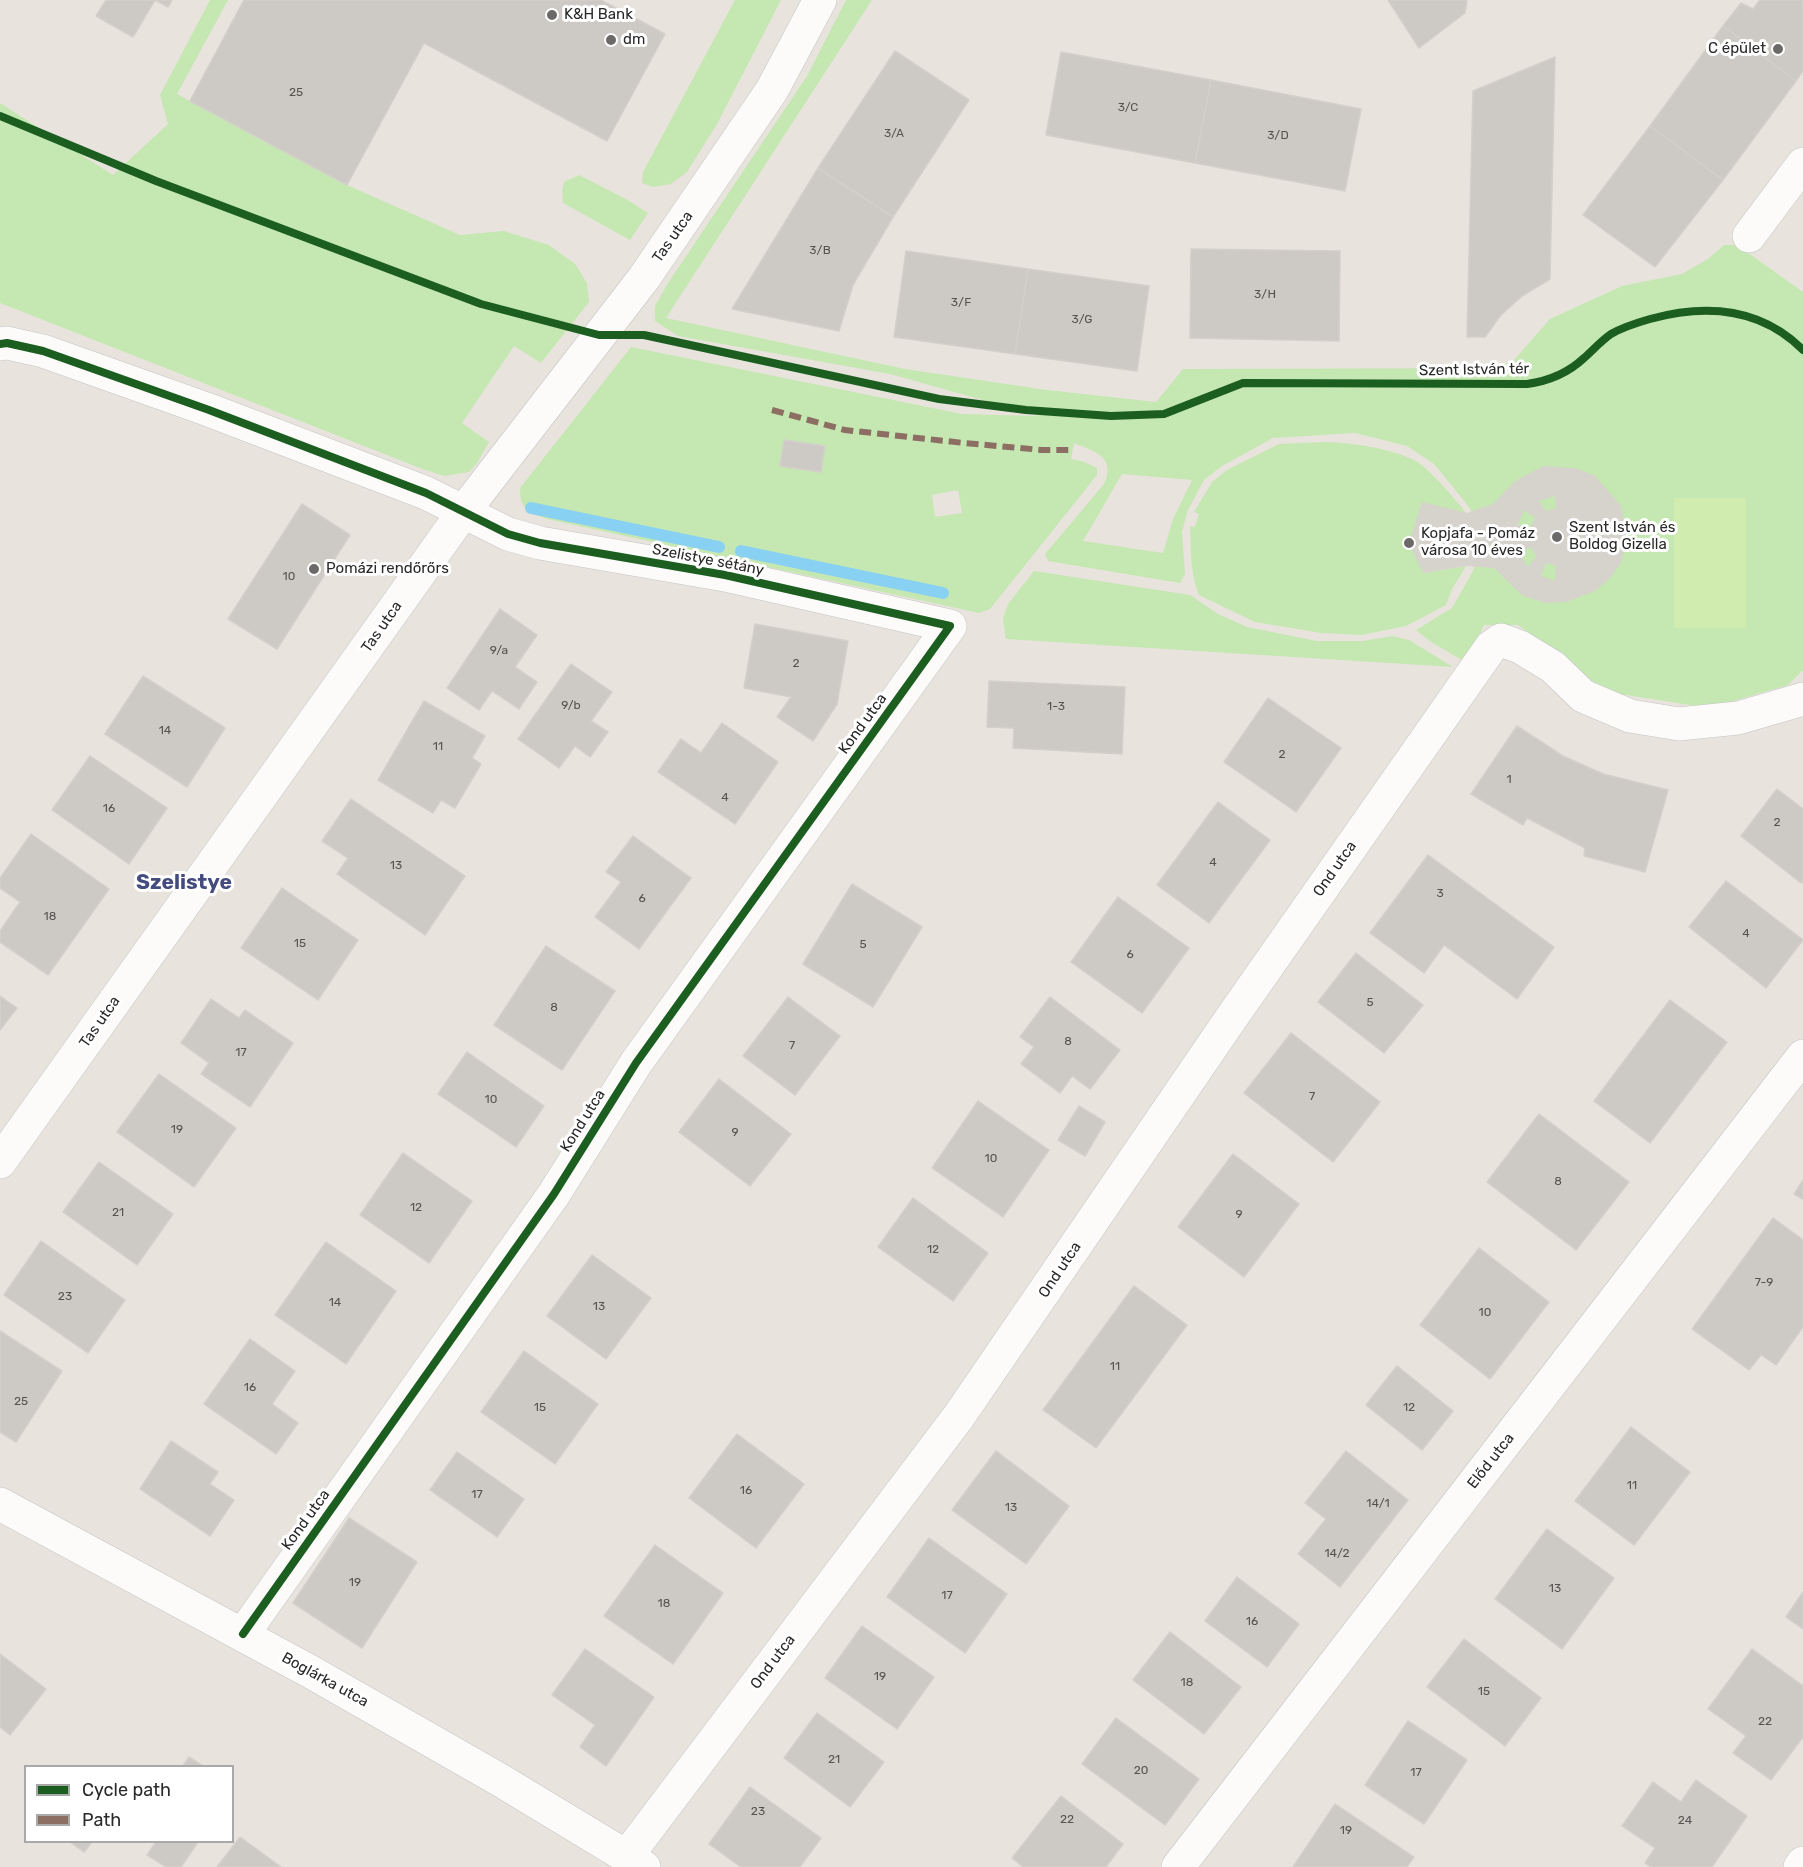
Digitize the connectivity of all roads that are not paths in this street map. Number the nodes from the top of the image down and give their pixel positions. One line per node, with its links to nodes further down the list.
1 (820, 0): 5 (street, Tas utca)
2 (1803, 164): 3 (street)
3 (1749, 236)
4 (0, 344): 5 (street, Szelistye sétány)
5 (465, 511): 6 (street, Szelistye sétány); 9 (street, Tas utca)
6 (950, 626): 11 (street, Kond utca)
7 (1803, 699): 12 (street, Ond utca)
8 (1803, 1056): 13 (street, Előd utca)
9 (0, 1162)
10 (0, 1504): 11 (street, Boglárka utca)
11 (243, 1634): 12 (street, Boglárka utca)
12 (635, 1862)
13 (1179, 1867)

